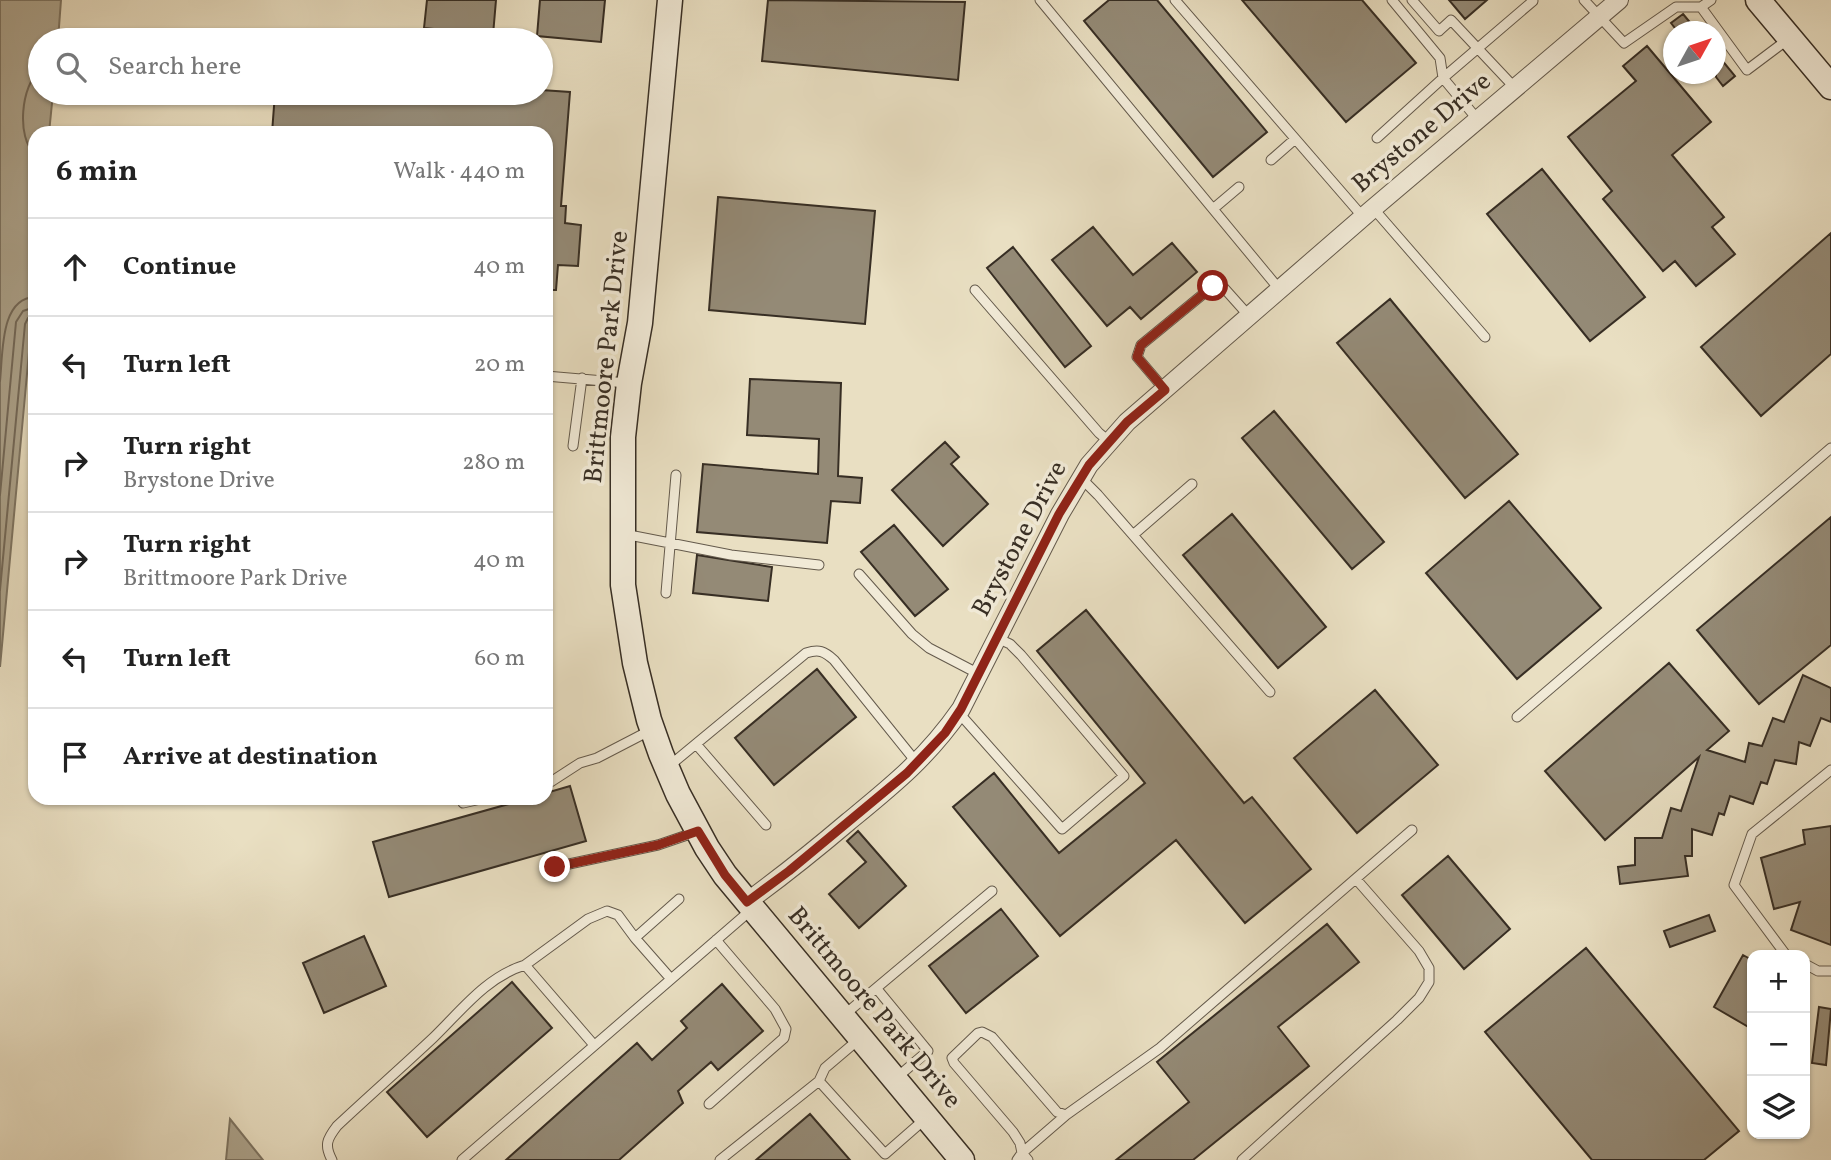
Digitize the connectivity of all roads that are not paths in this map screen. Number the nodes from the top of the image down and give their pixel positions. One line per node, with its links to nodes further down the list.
1 (670, 0): 32 (street, Brittmoore Park Drive)
2 (1040, 0): 24 (lane)
3 (1175, 0): 21 (lane)
4 (1392, 0): 16 (lane)
5 (1412, 0): 15 (lane)
6 (1584, 0): 13 (lane)
7 (1619, 0): 13 (street, Brystone Drive)
8 (1711, 0): 12 (lane)
9 (1758, 0): 14 (street)
10 (1533, 1): 15 (lane)
11 (1674, 4): 12 (lane); 13 (lane)
12 (1701, 7): 14 (lane)
13 (1601, 16): 18 (street, Brystone Drive)
14 (1790, 38): 17 (street)
15 (1477, 48): 16 (lane); 18 (lane)
16 (1443, 78): 19 (lane); 20 (lane)
17 (1831, 87)
18 (1515, 88): 19 (street, Brystone Drive)
19 (1478, 120): 25 (street, Brystone Drive)
20 (1377, 138)
21 (1295, 139): 22 (lane); 25 (lane)
22 (1271, 160)
23 (1238, 187): 24 (lane)
24 (1213, 209): 27 (lane)
25 (1368, 213): 27 (street, Brystone Drive); 29 (lane)
26 (975, 290): 34 (lane)
27 (1280, 290): 28 (street, Brystone Drive)
28 (1249, 316): 33 (street, Brystone Drive); 33 (lane)
29 (1485, 337)
30 (553, 377): 31 (lane)
31 (582, 379): 32 (lane); 35 (lane)
32 (629, 383): 40 (street, Brittmoore Park Drive)
33 (1165, 390): 34 (street, Brystone Drive)
34 (1110, 442): 38 (street, Brystone Drive)
35 (573, 446)
36 (1831, 448): 50 (lane)
37 (676, 475): 42 (lane)
38 (1081, 478): 41 (lane); 46 (street, Brystone Drive)
39 (1192, 484): 41 (lane)
40 (622, 534): 42 (lane); 51 (street, Brittmoore Park Drive)
41 (1133, 535): 48 (lane)
42 (670, 542): 43 (lane); 45 (lane)
43 (820, 565)
44 (859, 574): 47 (lane)
45 (666, 593)
46 (997, 638): 47 (street, Brystone Drive); 49 (lane)
47 (979, 674): 49 (street, Brystone Drive)
48 (1270, 692)
49 (958, 713): 53 (street, Brystone Drive)
50 (1517, 717)
51 (653, 729): 54 (street, Brittmoore Park Drive); 56 (lane)
52 (696, 744): 53 (lane); 54 (lane); 57 (lane)
53 (917, 763): 64 (street, Brystone Drive)
54 (667, 768): 59 (street, Brittmoore Park Drive)
55 (1831, 770): 67 (lane)
56 (553, 780)
57 (766, 825)
58 (1412, 830): 61 (lane)
59 (698, 831): 60 (lane); 64 (street, Brittmoore Park Drive)
60 (555, 867)
61 (1356, 879): 79 (lane); 86 (lane)
62 (992, 891): 72 (lane)
63 (680, 899): 65 (lane)
64 (749, 905): 66 (lane); 73 (street, Brittmoore Park Drive)
65 (635, 938): 68 (lane); 71 (lane)
66 (716, 940): 71 (lane); 78 (lane)
67 (1782, 950)
68 (525, 965): 75 (lane); 82 (lane)
69 (1810, 967): 70 (lane)
70 (1831, 971)
71 (671, 979): 75 (lane)
72 (877, 989): 73 (lane); 76 (lane)
73 (842, 1017): 74 (street, Brittmoore Park Drive)
74 (860, 1039): 76 (street, Brittmoore Park Drive); 77 (lane)
75 (594, 1045): 83 (lane)
76 (894, 1080): 80 (street, Brittmoore Park Drive)
77 (819, 1081): 80 (lane); 84 (lane)
78 (709, 1104)
79 (1066, 1115): 81 (lane); 81 (lane)
80 (926, 1118): 85 (street, Brittmoore Park Drive)
81 (1022, 1158)
82 (332, 1160)
83 (462, 1160)
84 (720, 1160)
85 (962, 1160)
86 (1242, 1160)

